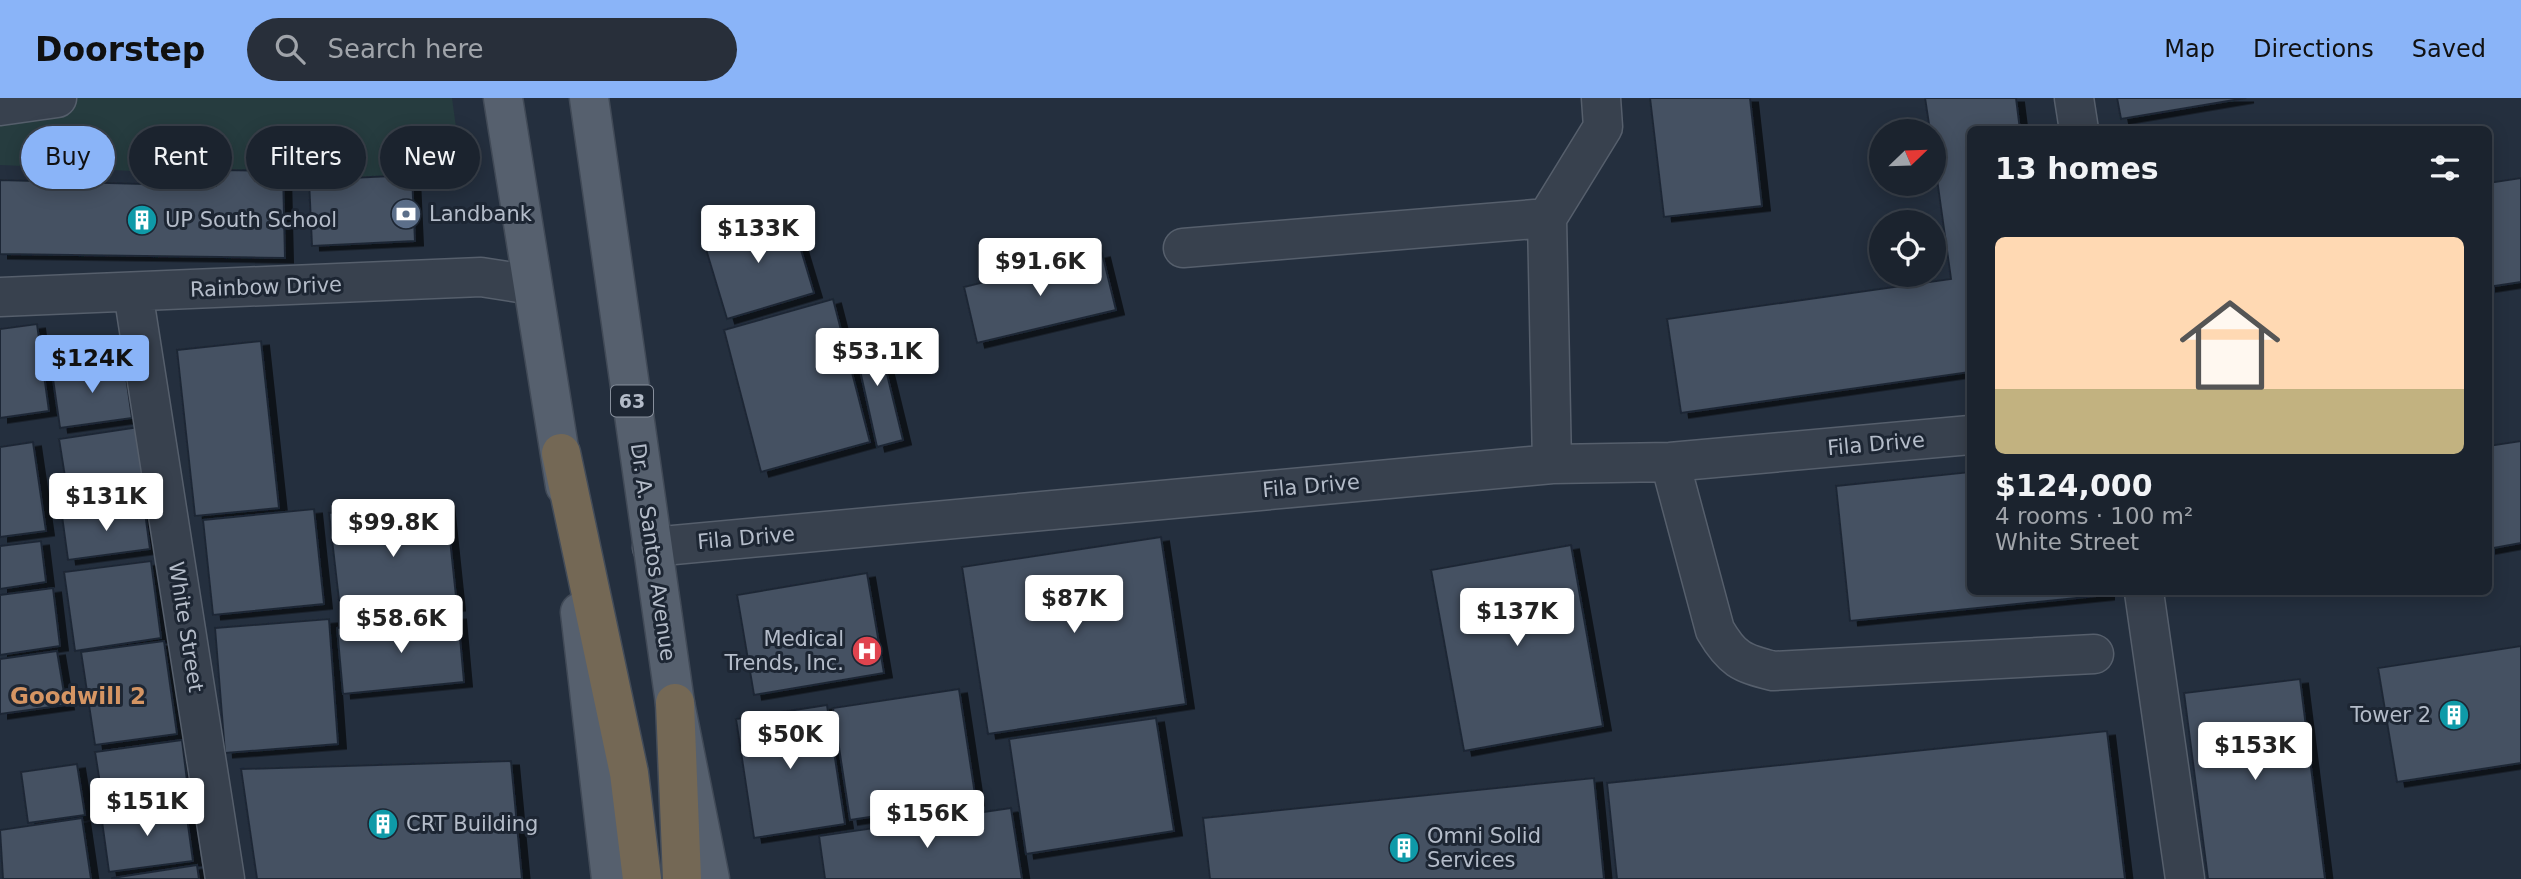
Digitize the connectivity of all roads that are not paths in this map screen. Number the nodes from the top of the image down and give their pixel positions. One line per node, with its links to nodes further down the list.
1 (57, 98): 6 (street)
2 (503, 98): 10 (main road)
3 (589, 98): 17 (main road, Dr. A. Santos Avenue / 63)
4 (1601, 98): 8 (street)
5 (2074, 98): 7 (street)
6 (0, 106)
7 (2078, 126)
8 (1547, 218): 9 (street); 16 (street)
9 (1183, 248)
10 (532, 285): 11 (street, Rainbow Drive); 14 (main road)
11 (133, 292): 12 (street, Rainbow Drive); 21 (street, White Street)
12 (0, 297)
13 (1967, 435): 15 (street, Fila Drive)
14 (561, 453): 22 (main road); 23 (highway)
15 (1670, 462): 16 (street, Fila Drive); 19 (street)
16 (1552, 464): 17 (street, Fila Drive)
17 (652, 547): 20 (main road, Dr. A. Santos Avenue / 63)
18 (2144, 595): 26 (street)
19 (2094, 654)
20 (675, 703): 24 (highway); 25 (main road, Dr. A. Santos Avenue / 63)
21 (225, 879)
22 (611, 879)
23 (642, 879)
24 (682, 879)
25 (710, 879)
26 (2185, 879)

